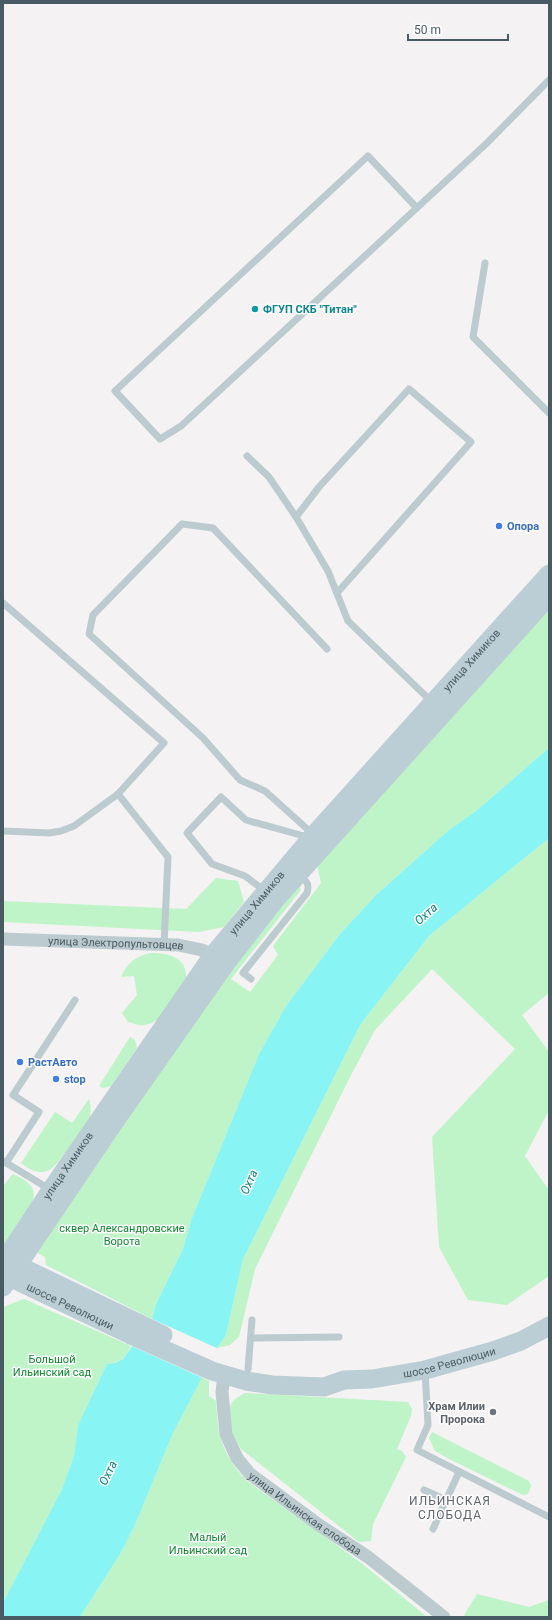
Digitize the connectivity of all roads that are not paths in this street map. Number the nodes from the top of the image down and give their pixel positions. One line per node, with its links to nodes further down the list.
1 (549, 80): 2 (lane)
2 (417, 208): 2 (lane)
3 (484, 263): 4 (lane)
4 (549, 413)
5 (247, 456): 6 (lane)
6 (296, 517): 8 (lane); 8 (lane)
7 (549, 574): 12 (street, улица Химиков)
8 (337, 593): 12 (lane)
9 (549, 596): 12 (street, улица Химиков)
10 (3, 603): 13 (lane)
11 (327, 649): 15 (lane)
12 (438, 707): 15 (street, улица Химиков)
13 (118, 794): 14 (lane); 19 (lane)
14 (3, 831)
15 (316, 840): 16 (street, улица Химиков); 17 (street, улица Химиков); 17 (lane)
16 (299, 875): 20 (street, улица Химиков); 21 (lane)
17 (265, 891): 20 (street, улица Химиков)
18 (3, 939): 19 (street, улица Электропультовцев)
19 (164, 945): 20 (street, улица Электропультовцев)
20 (219, 959): 24 (street, улица Химиков)
21 (251, 979)
22 (74, 1000): 23 (lane)
23 (4, 1162): 24 (lane)
24 (57, 1194): 25 (street, улица Химиков)
25 (6, 1270): 30 (street, шоссе Революции)
26 (252, 1320): 29 (lane)
27 (549, 1326): 32 (street, шоссе Революции)
28 (339, 1337): 29 (lane)
29 (252, 1338): 31 (lane)
30 (218, 1369): 31 (street, шоссе Революции); 33 (street, шоссе Революции); 39 (street, улица Ильинская слобода)
31 (248, 1369): 33 (street, шоссе Революции)
32 (425, 1370): 33 (street, шоссе Революции); 34 (lane)
33 (344, 1380)
34 (459, 1472): 36 (lane); 37 (lane)
35 (424, 1490): 36 (lane)
36 (446, 1500): 38 (lane)
37 (549, 1517)
38 (433, 1529)
39 (444, 1617)

